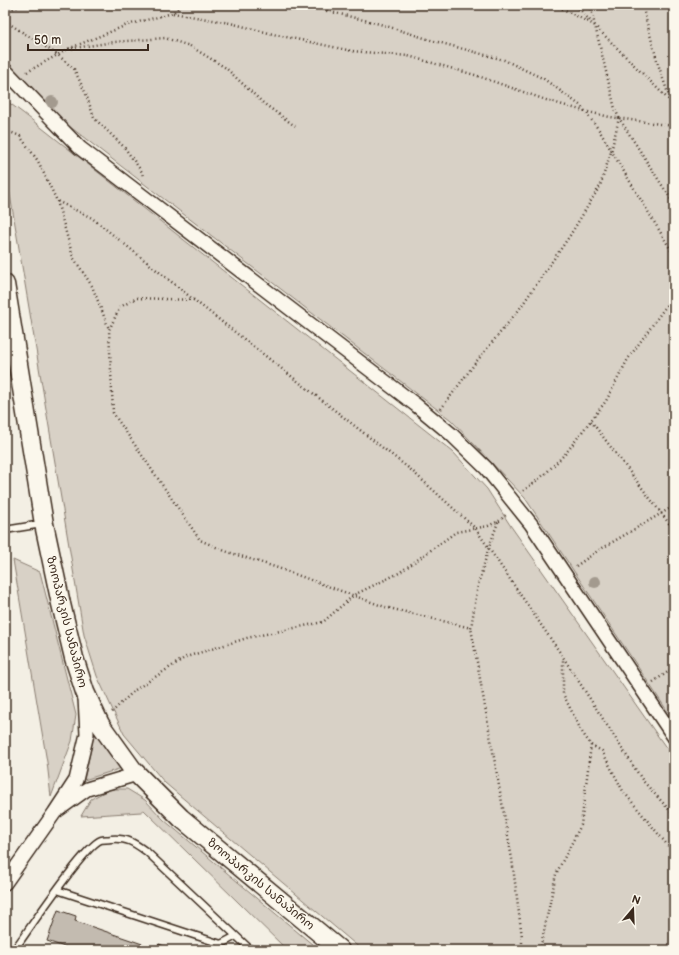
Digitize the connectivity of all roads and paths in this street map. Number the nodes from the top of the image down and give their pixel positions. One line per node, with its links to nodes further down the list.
1 (23, 5): 8 (path)
2 (181, 5): 9 (path)
3 (303, 5): 19 (path)
4 (555, 5): 11 (path)
5 (576, 5): 11 (path)
6 (590, 5): 11 (path)
7 (642, 5): 16 (path)
8 (5, 12)
9 (173, 12): 12 (path); 19 (path)
10 (5, 21): 13 (path)
11 (594, 25): 16 (path); 20 (path)
12 (68, 49): 13 (path); 21 (path)
13 (58, 54): 15 (path); 26 (path)
14 (5, 70): 15 (street)
15 (14, 80): 26 (street)
16 (671, 102): 17 (path); 18 (path)
17 (674, 105)
18 (674, 110)
19 (584, 111): 20 (path); 24 (path)
20 (619, 118): 22 (path); 24 (path); 27 (path)
21 (295, 126)
22 (674, 126)
23 (5, 130): 25 (path)
24 (611, 152): 28 (path); 33 (path)
25 (57, 201): 31 (path); 32 (path)
26 (151, 202): 33 (street)
27 (674, 204)
28 (674, 255)
29 (5, 284): 39 (main road, ზოოპარკის სანაპირო)
30 (674, 295): 34 (path)
31 (194, 300): 32 (path); 40 (path)
32 (109, 330): 45 (path)
33 (434, 419): 35 (street)
34 (591, 421): 35 (path); 37 (path)
35 (512, 500): 38 (path); 44 (street)
36 (674, 506): 37 (path)
37 (662, 514): 42 (path); 44 (path)
38 (499, 521): 40 (path); 43 (path)
39 (44, 524): 41 (lane); 50 (main road, ზოოპარკის სანაპირო)
40 (475, 528): 43 (path); 45 (path)
41 (5, 530)
42 (674, 530)
43 (489, 547): 46 (path); 47 (path)
44 (565, 574): 49 (street)
45 (354, 595): 46 (path); 51 (path)
46 (471, 628): 64 (path)
47 (563, 656): 53 (path); 56 (path)
48 (674, 668): 49 (path)
49 (642, 689): 52 (street)
50 (85, 692): 51 (main road, ზოოპარკის სანაპირო); 55 (street)
51 (100, 724): 54 (main road, ზოოპარკის სანაპირო)
52 (674, 737)
53 (591, 745): 57 (path); 65 (path)
54 (137, 774): 55 (street); 63 (main road, ზოოპარკის სანაპირო)
55 (55, 812): 58 (street)
56 (674, 815)
57 (674, 853)
58 (5, 883)
59 (58, 890): 60 (lane); 60 (lane); 61 (lane)
60 (236, 936): 62 (lane)
61 (14, 950)
62 (251, 950)
63 (340, 950)
64 (522, 950)
65 (540, 950)

